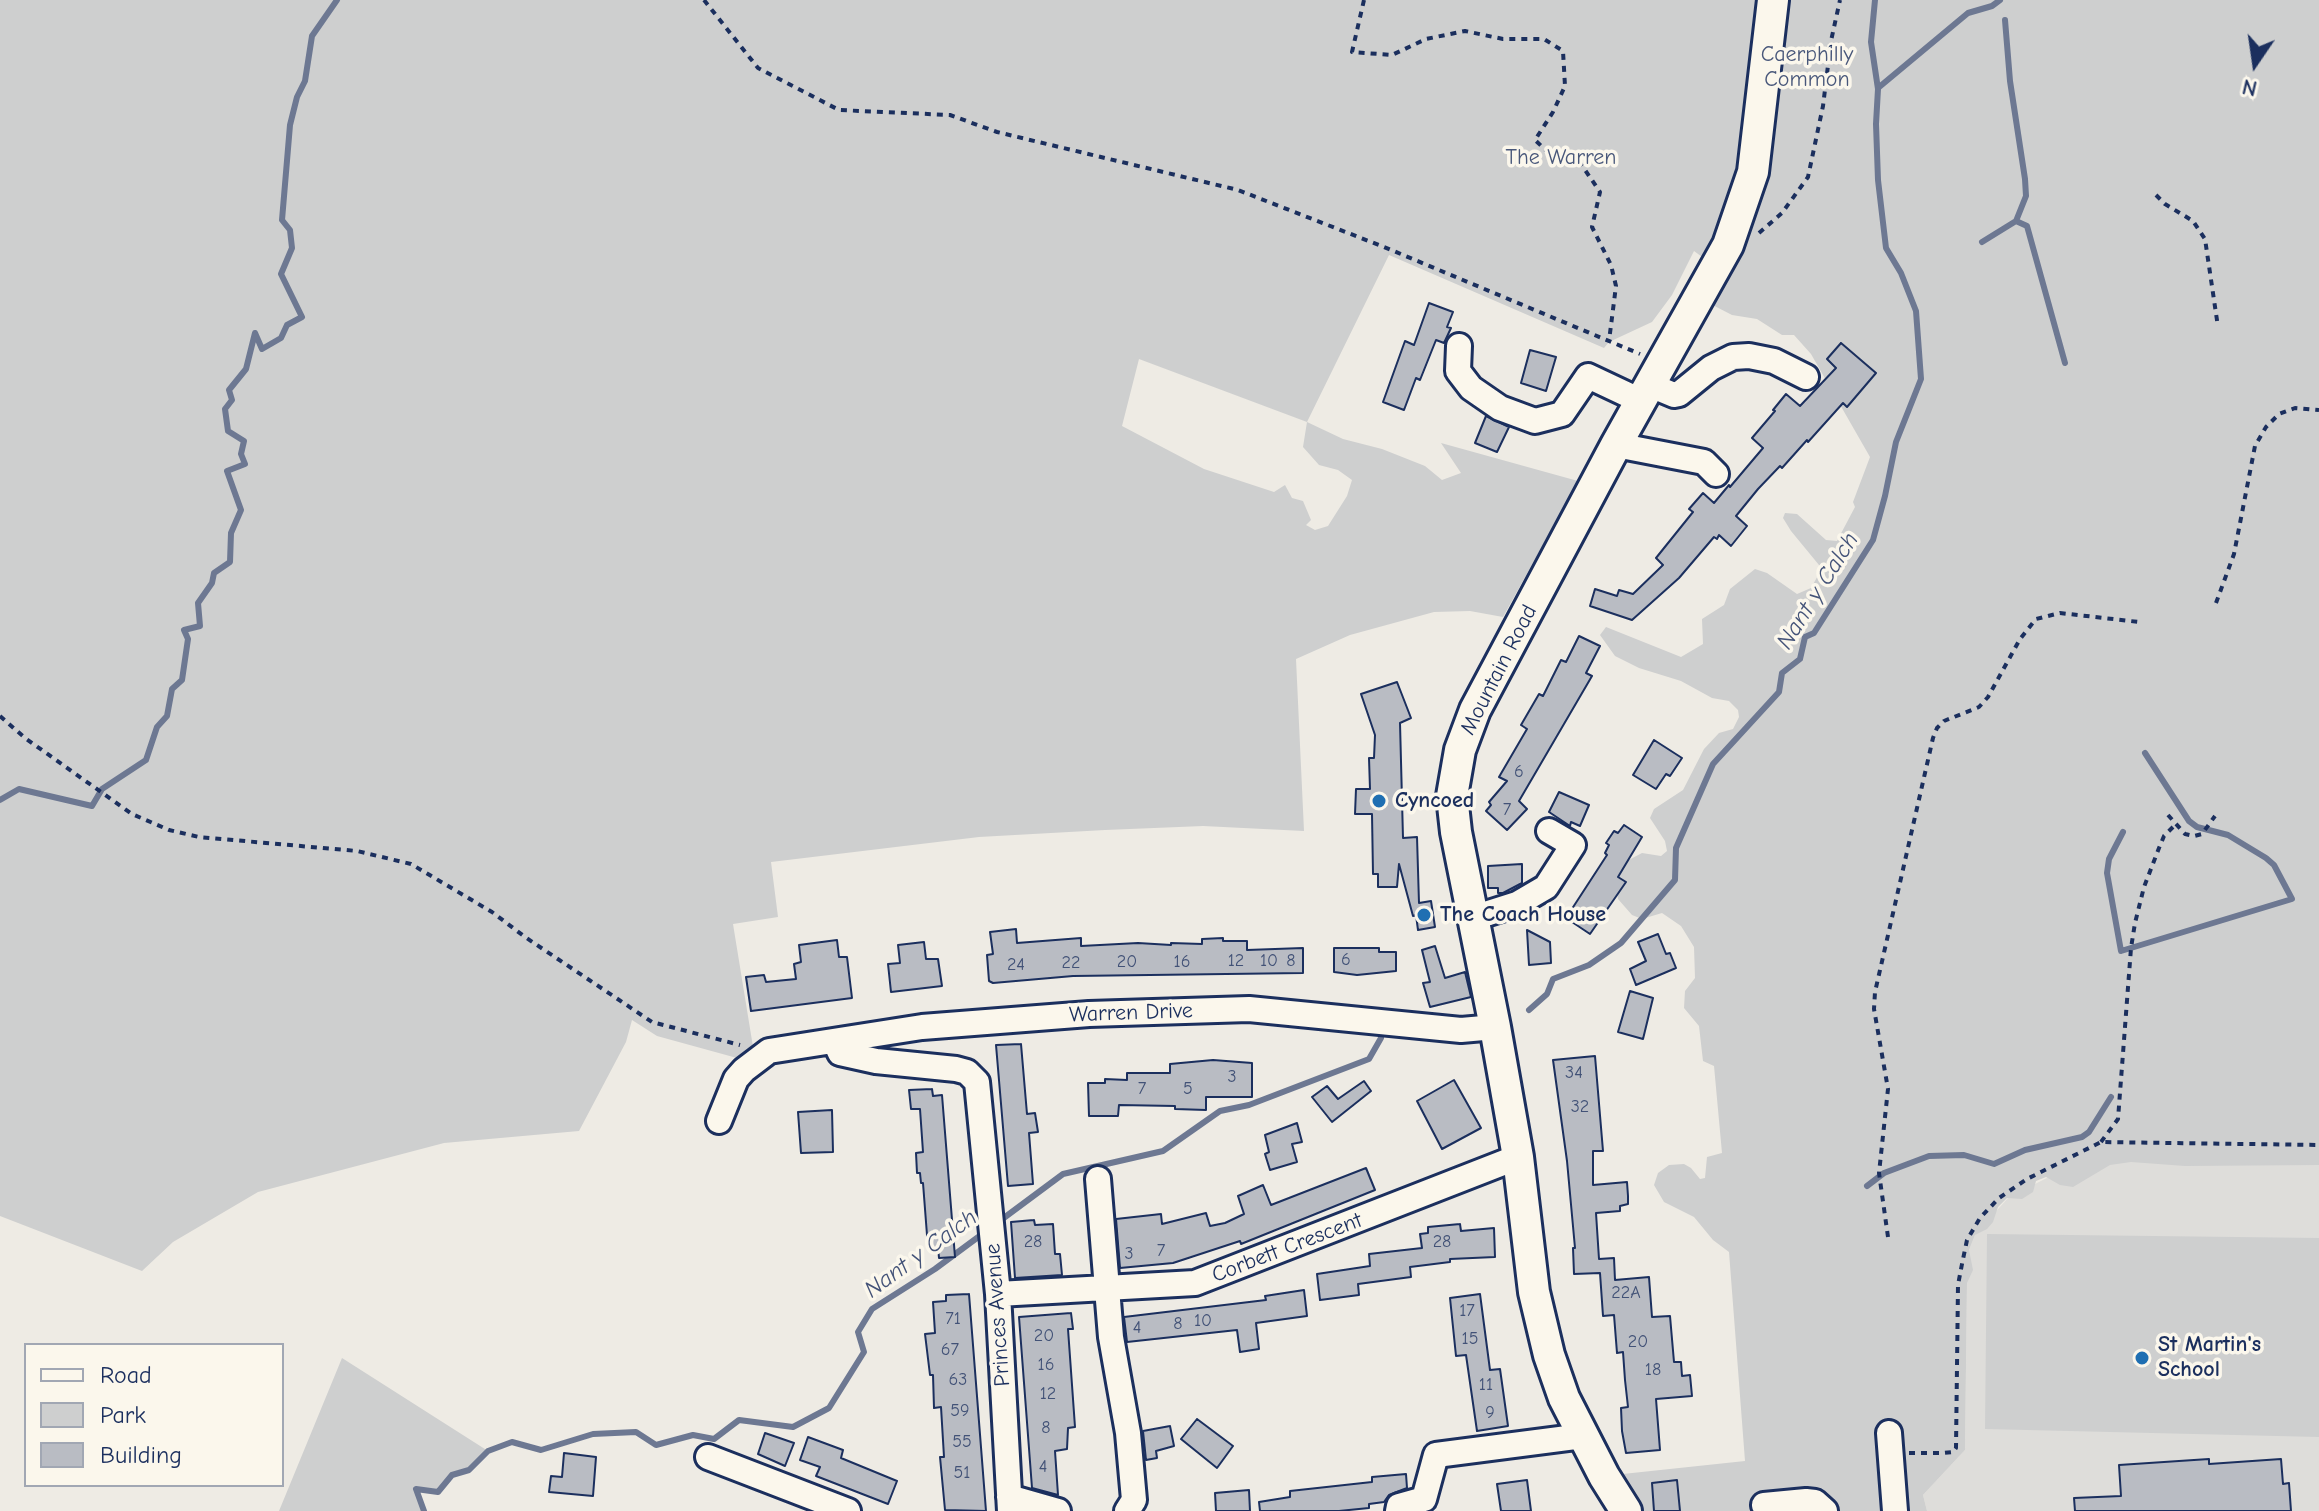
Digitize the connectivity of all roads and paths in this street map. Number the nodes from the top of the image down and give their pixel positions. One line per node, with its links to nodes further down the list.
1 (704, 0): 8 (path)
2 (1364, 0): 8 (path)
3 (1773, 0): 6 (main road, Mountain Road)
4 (1840, 0): 6 (path)
5 (2156, 195): 7 (path)
6 (1728, 245): 11 (main road, Mountain Road)
7 (2218, 327)
8 (1609, 342): 11 (path)
9 (1459, 346): 11 (street)
10 (1806, 377): 11 (street)
11 (1651, 383): 13 (main road, Mountain Road)
12 (2319, 410): 15 (path)
13 (1616, 445): 14 (street); 22 (main road, Mountain Road)
14 (1716, 474)
15 (2216, 603)
16 (2139, 622): 31 (path)
17 (0, 716): 25 (path)
18 (2168, 815): 20 (path)
19 (2215, 816): 20 (path)
20 (2176, 824): 27 (path)
21 (1549, 831): 22 (street)
22 (1473, 918): 23 (main road, Mountain Road)
23 (1495, 1027): 24 (street, Warren Drive); 29 (main road, Mountain Road)
24 (835, 1042): 25 (street, Warren Drive); 33 (street, Princes Avenue)
25 (769, 1051): 26 (street)
26 (719, 1121)
27 (2101, 1142): 28 (path); 35 (path)
28 (2319, 1145)
29 (1518, 1157): 32 (street, Corbett Crescent); 34 (main road, Mountain Road)
30 (1098, 1179): 32 (street)
31 (1888, 1237)
32 (1106, 1288): 33 (street, Corbett Crescent); 41 (street)
33 (998, 1294): 37 (street, Princes Avenue)
34 (1583, 1436): 42 (street); 43 (main road, Mountain Road)
35 (1890, 1443): 45 (street)
36 (708, 1457): 39 (street)
37 (1010, 1504): 40 (street)
38 (1764, 1505): 44 (street)
39 (848, 1511)
40 (1058, 1511)
41 (1127, 1511)
42 (1398, 1511)
43 (1626, 1511)
44 (1825, 1511)
45 (1895, 1511)

